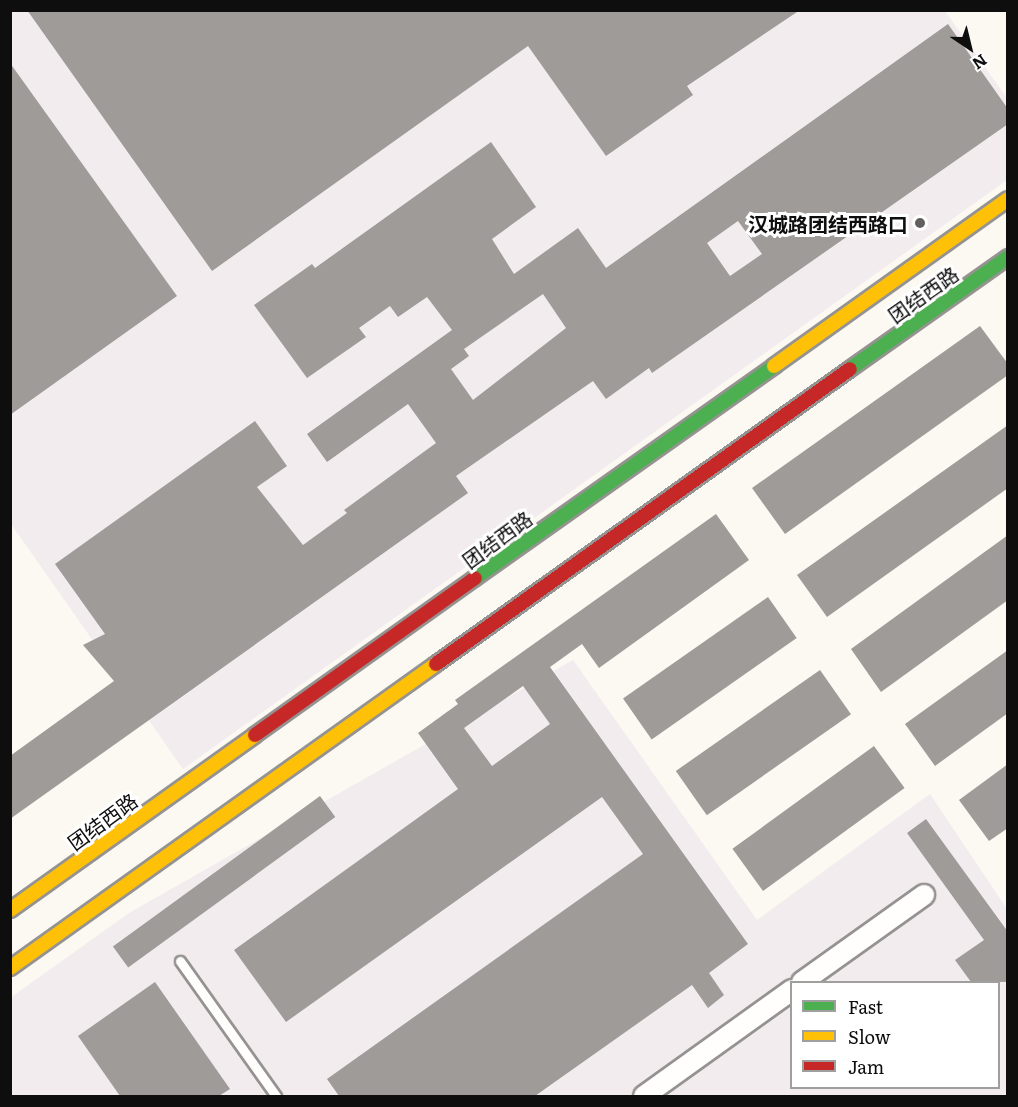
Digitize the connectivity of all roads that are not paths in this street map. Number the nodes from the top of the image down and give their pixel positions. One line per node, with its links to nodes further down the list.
1 (1008, 199): 4 (street, 团结西路)
2 (1008, 257): 6 (street, 团结西路)
3 (924, 895): 7 (street)
4 (10, 910)
5 (180, 962): 9 (lane)
6 (10, 968)
7 (803, 981)
8 (790, 991): 10 (street)
9 (276, 1096)
10 (644, 1096)

